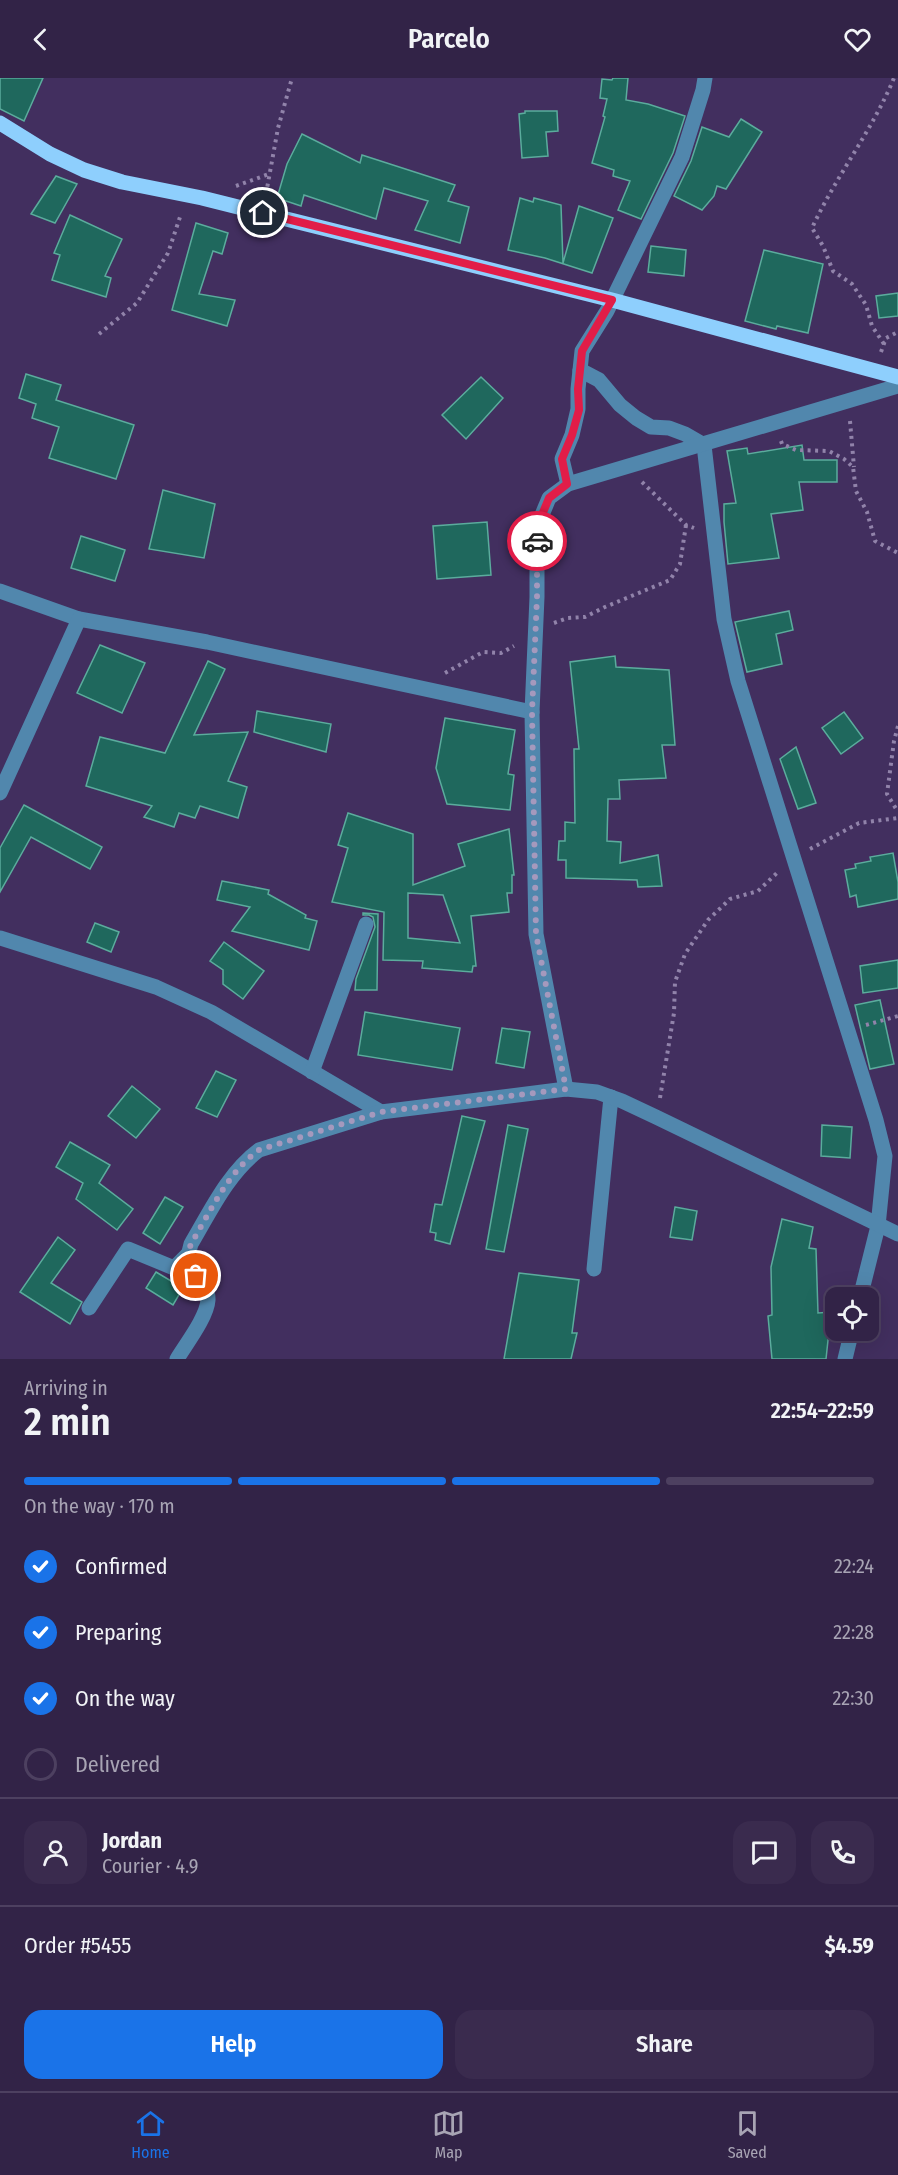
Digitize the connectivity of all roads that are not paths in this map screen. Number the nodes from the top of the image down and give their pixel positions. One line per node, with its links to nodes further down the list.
1 (705, 78): 3 (street)
2 (0, 123): 3 (main road)
3 (612, 300): 4 (street); 5 (main road)
4 (580, 370): 6 (street); 7 (street)
5 (898, 384): 6 (street)
6 (704, 445): 7 (street); 18 (street)
7 (567, 484): 10 (street)
8 (0, 591): 9 (street)
9 (79, 619): 10 (street); 11 (street)
10 (532, 712): 15 (street)
11 (0, 793)
12 (366, 924): 14 (street)
13 (0, 938): 14 (street)
14 (312, 1071): 17 (street)
15 (566, 1089): 16 (street); 17 (street)
16 (611, 1097): 18 (street); 21 (street)
17 (381, 1112): 20 (street)
18 (878, 1226): 19 (street); 22 (street)
19 (898, 1234)
20 (188, 1254): 23 (street); 25 (street)
21 (594, 1269)
22 (863, 1287)
23 (89, 1308)
24 (850, 1341): 26 (street)
25 (177, 1359)
26 (846, 1359)

